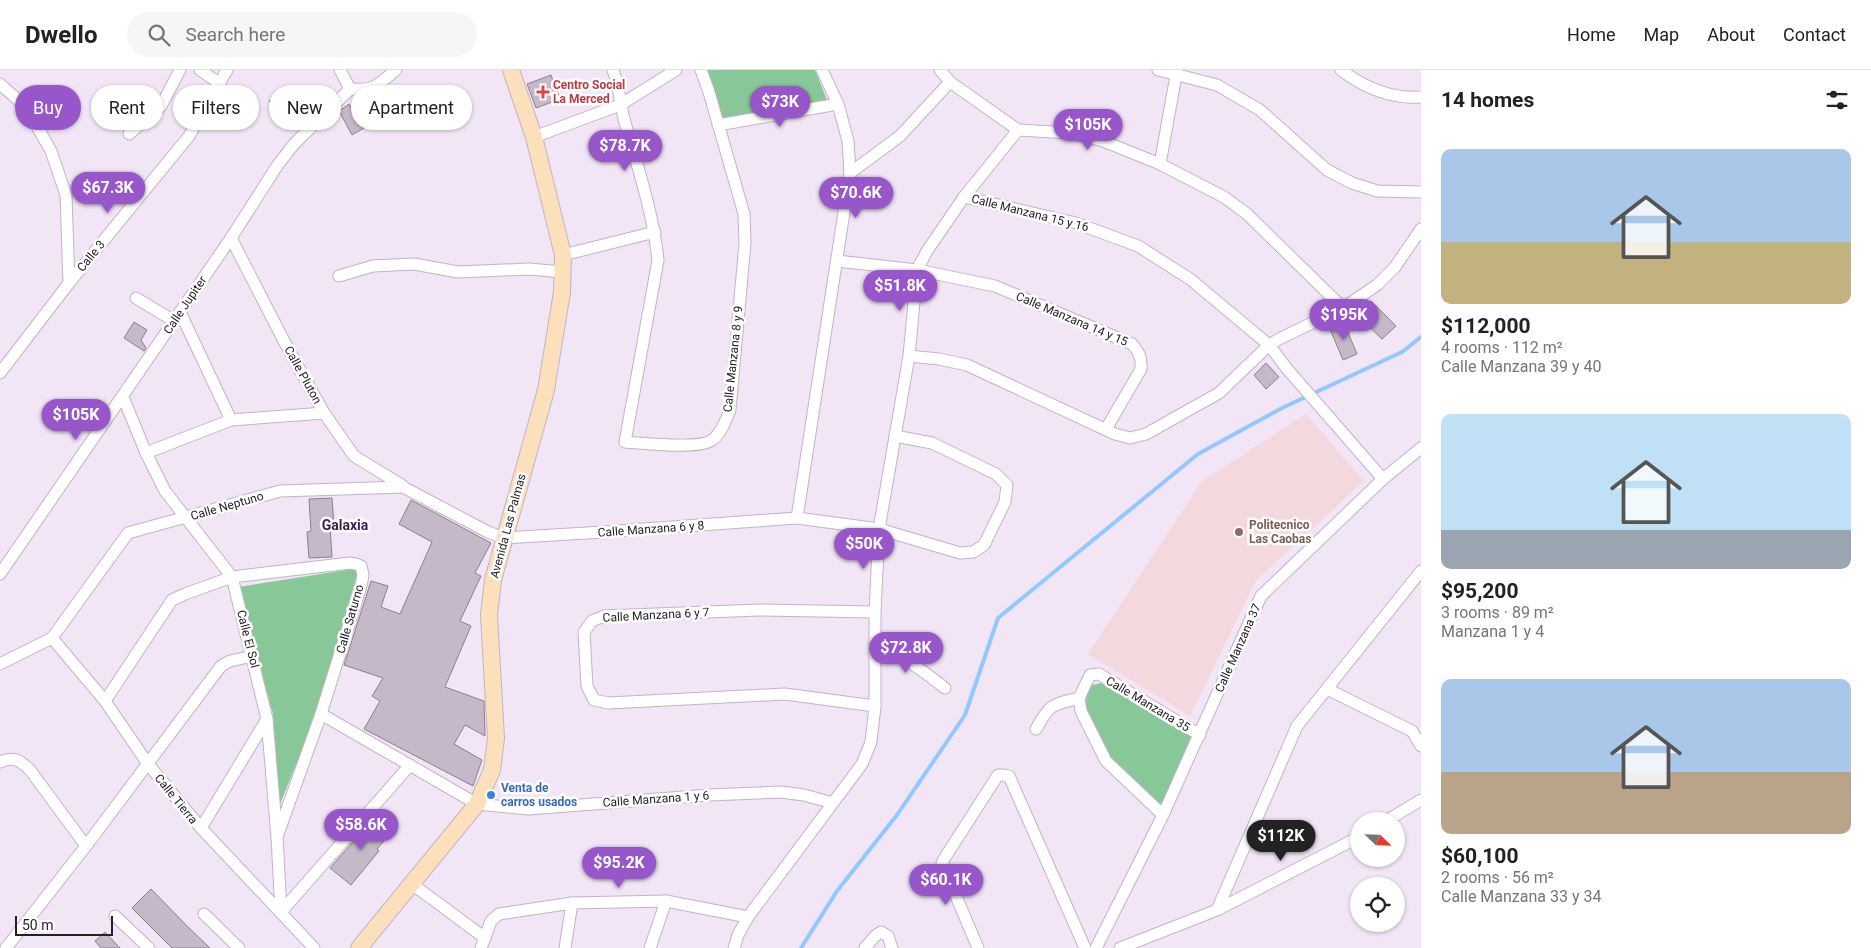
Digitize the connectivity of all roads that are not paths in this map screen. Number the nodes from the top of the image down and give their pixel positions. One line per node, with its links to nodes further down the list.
1 (180, 70): 24 (street)
2 (200, 70): 16 (street)
3 (227, 70): 16 (street, Calle 3)
4 (340, 70): 18 (street)
5 (396, 70): 18 (street)
6 (511, 70): 25 (street, Avenida Las Palmas)
7 (613, 70): 21 (street)
8 (676, 70): 21 (street)
9 (701, 70): 22 (street)
10 (822, 70): 20 (street)
11 (940, 70): 15 (street)
12 (1158, 70): 14 (street)
13 (1340, 70): 19 (street)
14 (1177, 72): 26 (street); 28 (street)
15 (950, 82): 23 (street); 27 (street)
16 (219, 83): 38 (street, Calle 3)
17 (0, 84): 38 (street)
18 (350, 89): 32 (street, Calle Jupiter)
19 (1421, 97)
20 (838, 104): 22 (street); 27 (street)
21 (620, 105): 25 (street); 31 (street)
22 (718, 125): 31 (street, Calle Manzana 8 y 9)
23 (1018, 130): 26 (street); 29 (street)
24 (129, 134)
25 (534, 137): 33 (street, Avenida Las Palmas)
26 (1160, 164): 40 (street)
27 (850, 173): 34 (street)
28 (1421, 192)
29 (964, 197): 35 (street); 42 (street, Calle Manzana 15 y 16)
30 (1421, 229): 40 (street)
31 (655, 232): 33 (street)
32 (231, 238): 41 (street, Calle Jupiter); 46 (street, Calle Pluton)
33 (563, 255): 36 (street, Avenida Las Palmas)
34 (837, 261): 35 (street, Calle Manzana 14 y 15); 55 (street)
35 (917, 270): 43 (street); 48 (street, Calle Manzana 14 y 15)
36 (562, 272): 37 (street); 57 (street, Avenida Las Palmas)
37 (339, 276)
38 (69, 283): 44 (street, Calle 3)
39 (136, 298): 41 (street)
40 (1343, 308): 42 (street)
41 (177, 316): 45 (street, Calle Jupiter); 47 (street)
42 (1269, 346): 48 (street); 52 (street, Calle Manzana 15 y 16)
43 (909, 356): 48 (street); 49 (street)
44 (1, 368)
45 (123, 397): 51 (street, Calle El Sol); 59 (street, Calle Jupiter)
46 (324, 413): 47 (street); 53 (street, Calle Pluton)
47 (231, 420): 51 (street)
48 (1110, 431)
49 (895, 436): 56 (street); 56 (street, Calle Manzana 6 y 8)
50 (1421, 448): 52 (street, Calle Manzana 37)
51 (146, 453): 54 (street, Calle El Sol)
52 (1384, 480): 74 (street, Calle Manzana 37)
53 (403, 487): 54 (street, Calle Neptuno); 57 (street, Calle Neptuno)
54 (186, 517): 60 (street, Calle El Sol); 62 (street, Calle Neptuno)
55 (797, 518): 56 (street, Calle Manzana 6 y 8); 57 (street, Calle Manzana 6 y 8)
56 (879, 529): 61 (street)
57 (504, 538): 81 (street, Avenida Las Palmas)
58 (1421, 571): 67 (street)
59 (0, 574)
60 (232, 577): 64 (street, Calle El Sol); 69 (street, Calle Saturno); 71 (street, Calle Saturno)
61 (875, 612): 63 (street); 70 (street, Calle Manzana 6 y 7)
62 (52, 638): 65 (street, Calle Neptuno); 69 (street, Calle Tierra)
63 (875, 645): 66 (street); 70 (street)
64 (253, 656): 72 (street, Calle El Sol); 77 (street)
65 (0, 664)
66 (944, 688)
67 (1327, 689): 75 (street); 91 (street)
68 (1079, 698): 73 (street); 74 (street, Calle Manzana 35); 83 (street)
69 (105, 701): 77 (street, Calle Tierra)
70 (874, 706): 80 (street)
71 (321, 714): 78 (street); 85 (street)
72 (267, 719): 84 (street); 85 (street, Calle El Sol)
73 (1036, 730)
74 (1200, 735): 83 (street, Calle Manzana 37)
75 (1421, 746)
76 (0, 762): 87 (street)
77 (148, 764): 84 (street, Calle Tierra); 87 (street)
78 (410, 765): 81 (street); 92 (street)
79 (1421, 800): 82 (street)
80 (833, 803): 81 (street, Calle Manzana 1 y 6); 95 (street)
81 (477, 804): 88 (street, Avenida Las Palmas)
82 (1401, 812)
83 (1163, 815): 109 (street, Calle Manzana 37)
84 (201, 828): 92 (street, Calle Tierra)
85 (277, 836): 92 (street, Calle El Sol)
86 (1350, 842): 91 (street)
87 (86, 846): 97 (street)
88 (412, 884): 96 (street); 101 (street, Avenida Las Palmas)
89 (666, 901): 90 (street); 95 (street); 103 (street)
90 (572, 903): 96 (street); 102 (street)
91 (1217, 910): 110 (street)
92 (281, 912): 100 (street, Calle Tierra)
93 (204, 914): 99 (street)
94 (115, 916): 98 (street)
95 (748, 917): 104 (street)
96 (483, 943)
97 (6, 948)
98 (149, 948)
99 (239, 948)
100 (314, 948)
101 (359, 948)
102 (565, 948)
103 (650, 948)
104 (734, 948)
105 (865, 948): 106 (street)
106 (892, 948)
107 (978, 948): 108 (street)
108 (1085, 948)
109 (1096, 948)
110 (1120, 948)

